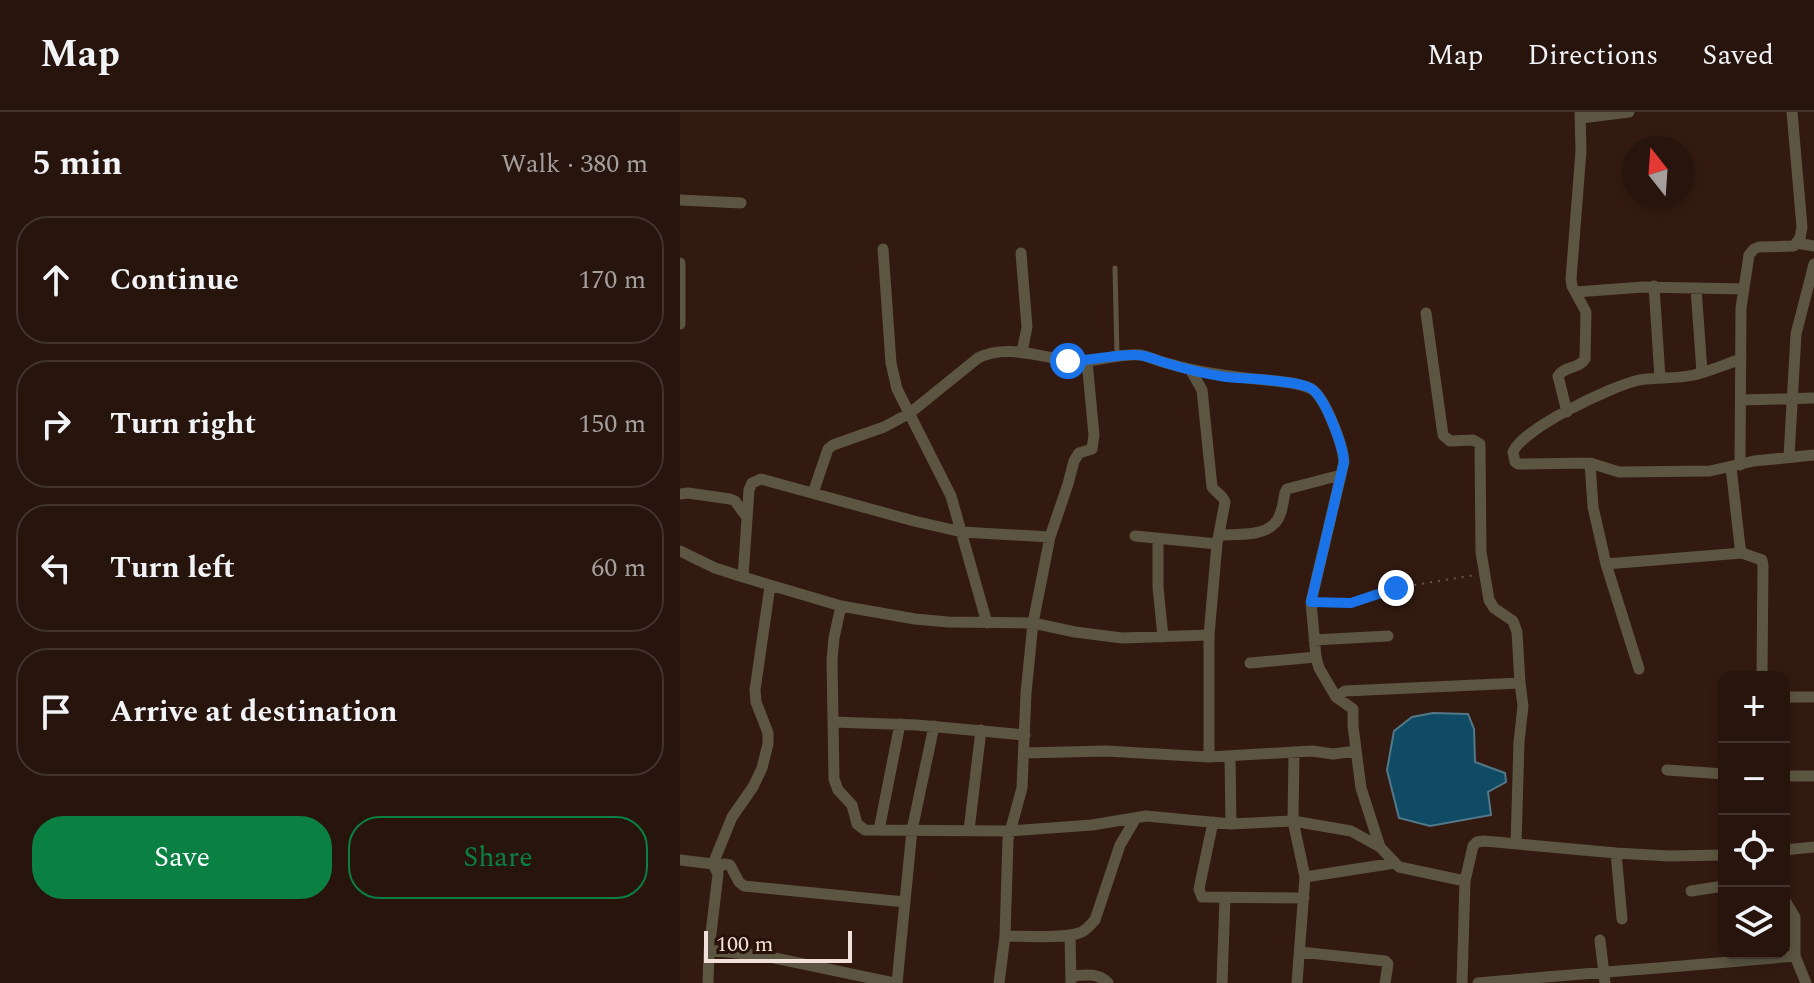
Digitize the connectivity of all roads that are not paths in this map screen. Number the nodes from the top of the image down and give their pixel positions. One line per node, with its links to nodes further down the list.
1 (1629, 112): 3 (street)
2 (1792, 112): 6 (street)
3 (1581, 115): 16 (street)
4 (680, 200): 5 (street)
5 (741, 203)
6 (1797, 243): 7 (street); 15 (street)
7 (1814, 246)
8 (883, 249): 30 (street)
9 (1021, 253): 19 (street)
10 (680, 263): 18 (street)
11 (1814, 264): 27 (street)
12 (1115, 268): 20 (lane)
13 (1654, 286): 14 (street); 16 (street); 25 (street)
14 (1696, 288): 15 (street); 24 (street)
15 (1744, 289): 21 (street)
16 (1576, 292): 29 (street)
17 (1426, 313): 60 (street)
18 (680, 320)
19 (1022, 352): 22 (street); 30 (street)
20 (1117, 357): 22 (street); 23 (street)
21 (1741, 359): 24 (street); 28 (street)
22 (1087, 361): 41 (street)
23 (1190, 369): 35 (street); 43 (street)
24 (1702, 372): 25 (street)
25 (1660, 378): 29 (street)
26 (1814, 398): 27 (street)
27 (1792, 399): 28 (street); 32 (street)
28 (1741, 400): 34 (street)
29 (1567, 412): 33 (street)
30 (910, 413): 36 (street); 39 (street)
31 (1814, 455): 32 (street)
32 (1789, 457): 34 (street)
33 (1590, 463): 34 (street); 46 (street)
34 (1736, 466): 45 (street)
35 (1341, 475): 43 (street); 55 (street)
36 (813, 493): 38 (street); 39 (street)
37 (680, 494): 38 (street)
38 (746, 516): 47 (street)
39 (962, 532): 41 (street); 50 (street)
40 (1135, 536): 42 (street)
41 (1050, 537): 51 (street)
42 (1158, 539): 43 (street); 54 (street)
43 (1218, 540): 52 (street)
44 (680, 551): 47 (street)
45 (1742, 553): 46 (street); 59 (street)
46 (1606, 564): 58 (street)
47 (743, 577): 48 (street)
48 (770, 586): 49 (street); 94 (street)
49 (841, 606): 50 (street); 64 (street)
50 (987, 623): 51 (street)
51 (1033, 623): 54 (street); 68 (street)
52 (1209, 635): 54 (street); 73 (street)
53 (1388, 636): 55 (street)
54 (1163, 637)
55 (1314, 640): 56 (street)
56 (1316, 657): 57 (street); 61 (street)
57 (1250, 663)
58 (1639, 669)
59 (1762, 671)
60 (1520, 683): 61 (street); 86 (street)
61 (1336, 697): 69 (street)
62 (1790, 697): 63 (street)
63 (1814, 697)
64 (833, 722): 65 (street); 82 (street)
65 (900, 724): 66 (street); 82 (street)
66 (934, 726): 67 (street); 83 (street)
67 (981, 730): 68 (street); 84 (street)
68 (1025, 735): 71 (street)
69 (1356, 751): 70 (street); 87 (street)
70 (1294, 752): 72 (street); 79 (street)
71 (1024, 753): 73 (street); 85 (street)
72 (1230, 756): 73 (street); 81 (street)
73 (1209, 757)
74 (1667, 770): 75 (street)
75 (1718, 774)
76 (1790, 776): 77 (street)
77 (1814, 776)
78 (1136, 818): 80 (street); 85 (street); 104 (street)
79 (1293, 821): 81 (street); 87 (street); 95 (street)
80 (1213, 822): 81 (street); 99 (street)
81 (1231, 824)
82 (879, 830): 83 (street)
83 (912, 830): 84 (street); 101 (street)
84 (969, 830): 85 (street)
85 (1009, 831): 105 (street)
86 (1516, 844): 90 (street); 96 (street)
87 (1380, 847): 93 (street)
88 (1814, 847): 89 (street)
89 (1790, 849)
90 (1616, 853): 91 (street); 103 (street)
91 (1718, 855)
92 (680, 860): 94 (street)
93 (1395, 863): 95 (street); 96 (street)
94 (715, 866): 101 (street); 107 (street)
95 (1305, 877): 100 (street)
96 (1465, 881): 119 (street)
97 (1718, 887): 98 (street)
98 (1691, 891)
99 (1225, 898): 100 (street); 116 (street)
100 (1304, 898): 108 (street)
101 (905, 902): 113 (street)
102 (1790, 909): 109 (street)
103 (1622, 919)
104 (1070, 935): 105 (street); 111 (street)
105 (1005, 936): 114 (street)
106 (1600, 940): 110 (street)
107 (709, 950): 112 (street); 113 (street)
108 (1300, 952): 117 (street); 118 (street)
109 (1795, 956): 110 (street); 121 (street)
110 (1605, 977): 120 (street)
111 (1071, 979): 115 (street)
112 (708, 983)
113 (896, 983)
114 (999, 983)
115 (1108, 983)
116 (1222, 983)
117 (1297, 983)
118 (1385, 983)
119 (1462, 983)
120 (1478, 983)
121 (1806, 983)

